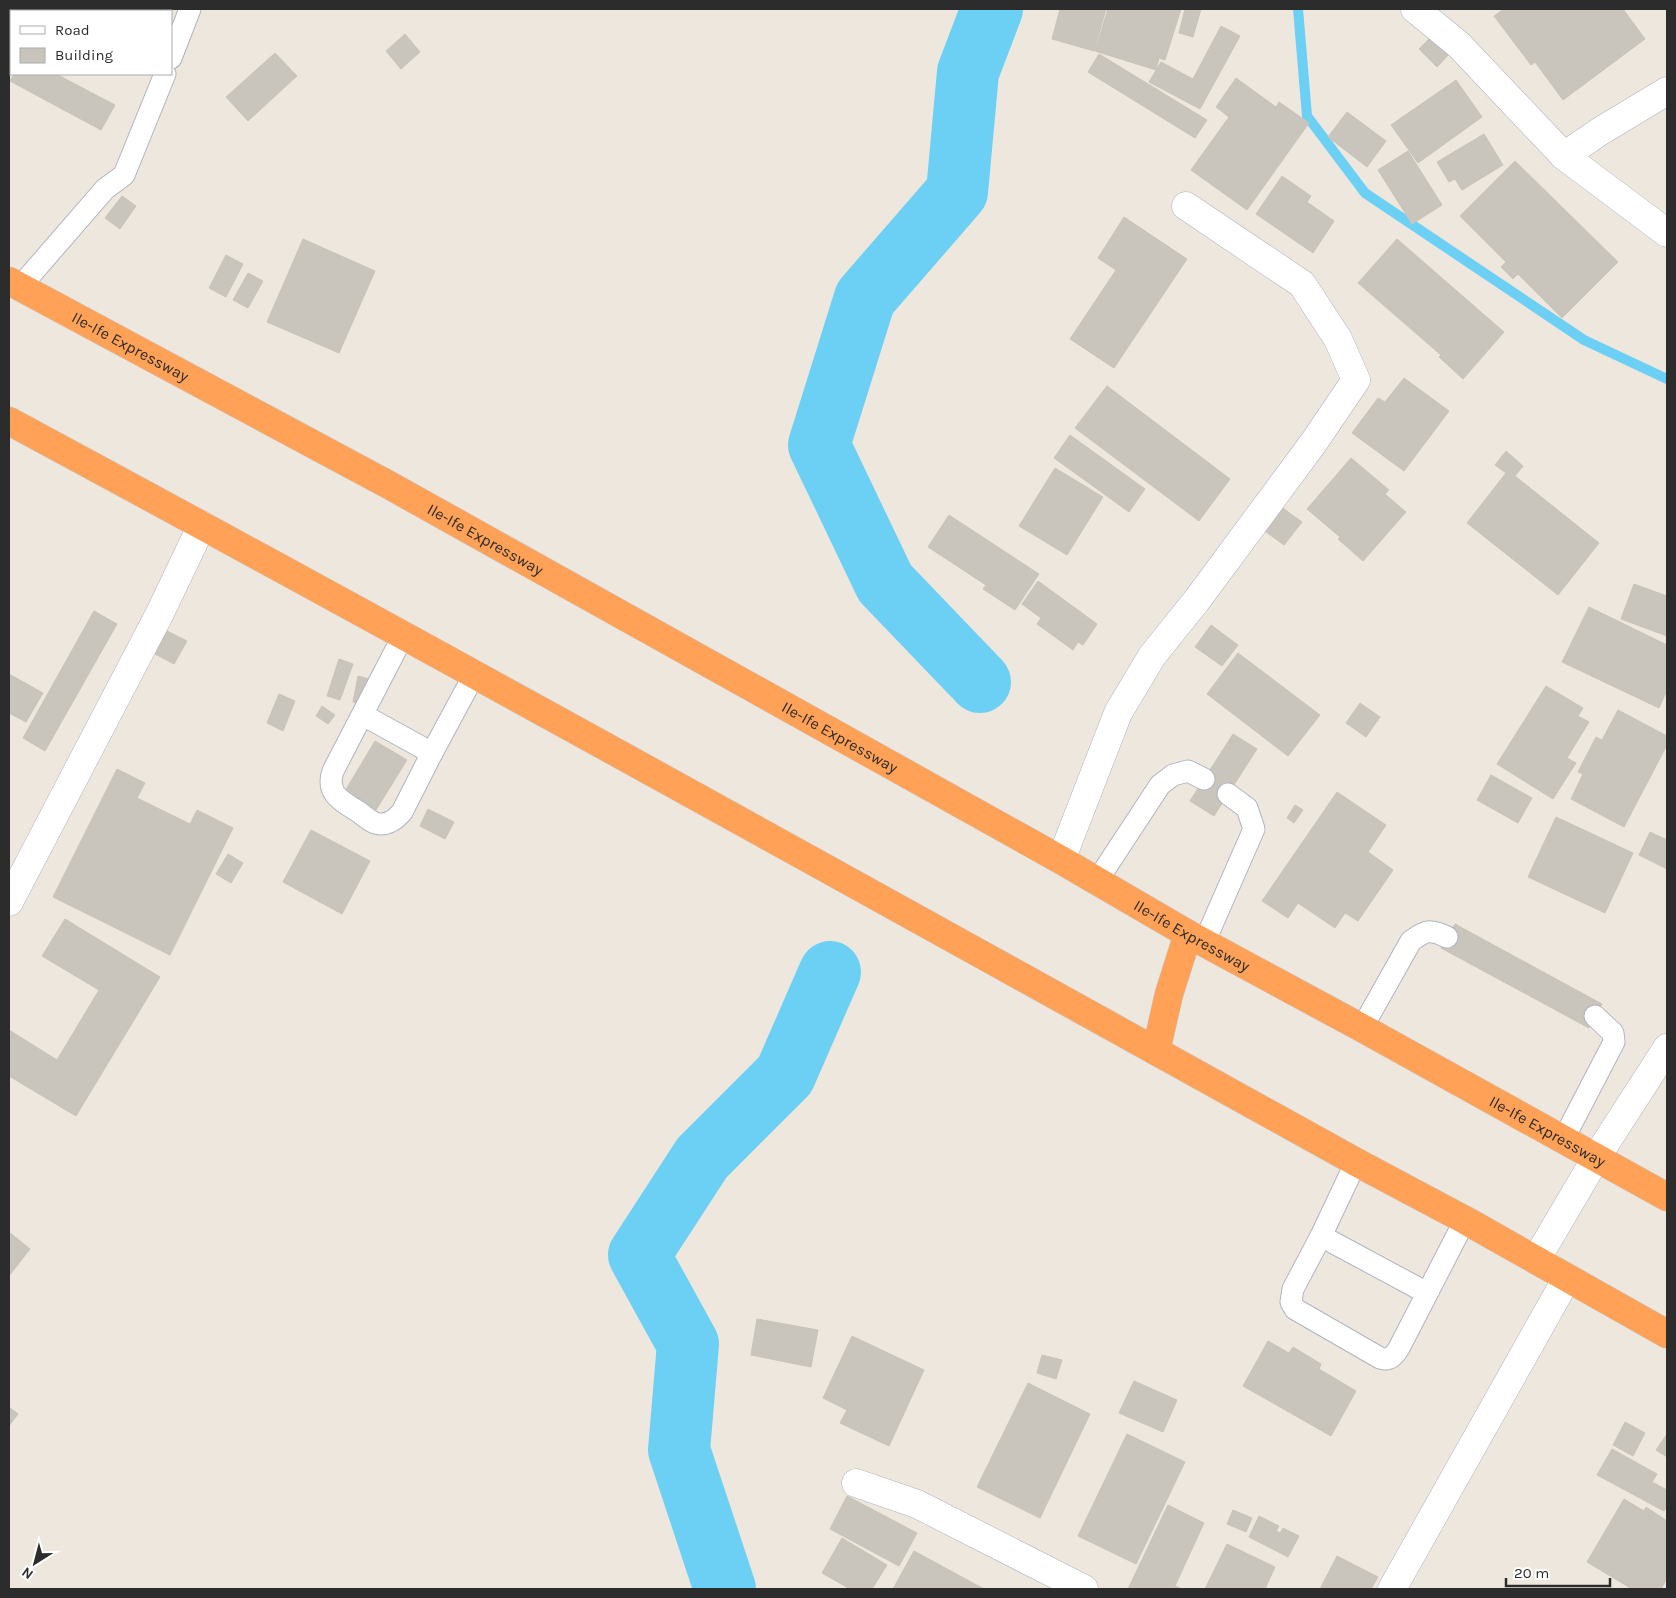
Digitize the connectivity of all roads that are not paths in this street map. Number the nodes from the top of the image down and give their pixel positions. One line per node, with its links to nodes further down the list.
1 (190, 9): 3 (lane)
2 (1415, 9): 6 (street)
3 (172, 55)
4 (166, 75): 9 (lane)
5 (1667, 91): 6 (street)
6 (1564, 156): 8 (street)
7 (1186, 206): 18 (street)
8 (1667, 233)
9 (14, 284): 18 (highway, Ile-Ife Expressway)
10 (9, 421): 11 (highway)
11 (202, 525): 12 (highway); 20 (street)
12 (403, 636): 13 (highway); 14 (lane)
13 (474, 675): 15 (lane); 26 (highway)
14 (362, 715): 15 (lane); 15 (lane)
15 (432, 753)
16 (1204, 779): 19 (lane)
17 (1228, 794): 22 (lane)
18 (1061, 860): 19 (highway, Ile-Ife Expressway)
19 (1097, 881): 22 (highway, Ile-Ife Expressway)
20 (9, 902)
21 (1447, 937): 24 (lane)
22 (1196, 939): 24 (highway, Ile-Ife Expressway); 26 (highway)
23 (1595, 1016): 27 (lane)
24 (1362, 1028): 27 (highway, Ile-Ife Expressway)
25 (1667, 1048): 28 (street)
26 (1156, 1051): 29 (highway)
27 (1563, 1140): 28 (highway, Ile-Ife Expressway)
28 (1596, 1158): 30 (highway, Ile-Ife Expressway); 33 (street)
29 (1356, 1162): 31 (highway); 32 (lane)
30 (1667, 1197)
31 (1464, 1220): 33 (highway); 35 (lane)
32 (1321, 1236): 35 (lane); 35 (lane)
33 (1536, 1260): 34 (highway)
34 (1567, 1278): 36 (highway); 39 (street)
35 (1427, 1293)
36 (1667, 1334)
37 (856, 1483): 38 (street)
38 (1084, 1589)
39 (1392, 1589)

